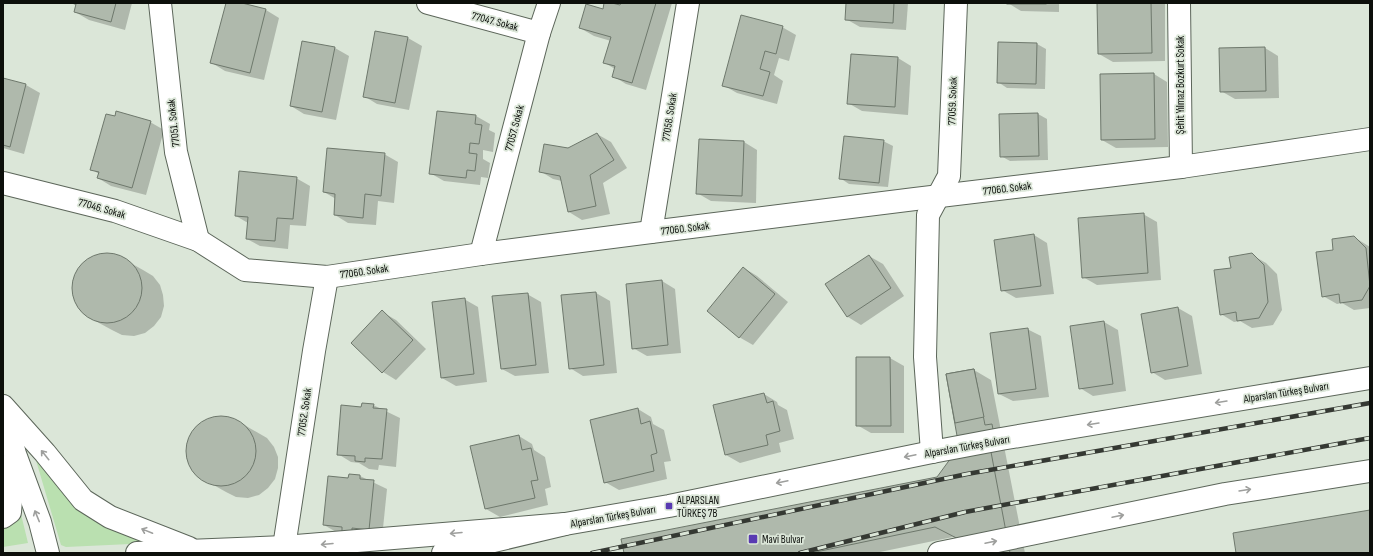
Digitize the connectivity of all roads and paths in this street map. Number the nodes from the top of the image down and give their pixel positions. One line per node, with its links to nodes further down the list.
1 (160, 3): 13 (main road, 77051. Sokak)
2 (428, 3): 7 (main road, 77047. Sokak)
3 (549, 3): 7 (main road, 77057. Sokak)
4 (688, 3): 12 (main road, 77058. Sokak)
5 (956, 3): 11 (main road, 77059. Sokak)
6 (1179, 3): 9 (main road, Şehit Yılmaz Bozkurt Sokak)
7 (539, 33): 14 (main road, 77057. Sokak)
8 (1370, 139): 9 (main road, 77060. Sokak)
9 (1181, 167): 11 (main road, 77060. Sokak)
10 (3, 183): 13 (main road, 77046. Sokak)
11 (938, 196): 12 (main road, 77060. Sokak); 18 (main road, 77059. Sokak)
12 (651, 232): 14 (main road, 77060. Sokak)
13 (198, 240): 15 (main road, 77060. Sokak)
14 (481, 254): 15 (main road, 77060. Sokak)
15 (327, 277): 23 (main road, 77052. Sokak)
16 (1370, 378): 18 (main road, Alparslan Türkeş Bulvarı, one-way to 18)
17 (3, 408): 19 (main road); 24 (main road, one-way to 17)
18 (932, 452): 22 (main road, Alparslan Türkeş Bulvarı, one-way to 22)
19 (15, 454): 21 (main road); 26 (main road, one-way to 19)
20 (1370, 471): 25 (main road, one-way to 20)
21 (3, 517)
22 (565, 524): 23 (main road, Alparslan Türkeş Bulvarı, one-way to 23); 28 (main road, Alparslan Türkeş Bulvarı)
23 (284, 547): 24 (main road, Alparslan Türkeş Bulvarı)
24 (196, 551): 27 (main road, Alparslan Türkeş Bulvarı)
25 (952, 552)
26 (48, 553)
27 (137, 553)
28 (442, 553)

